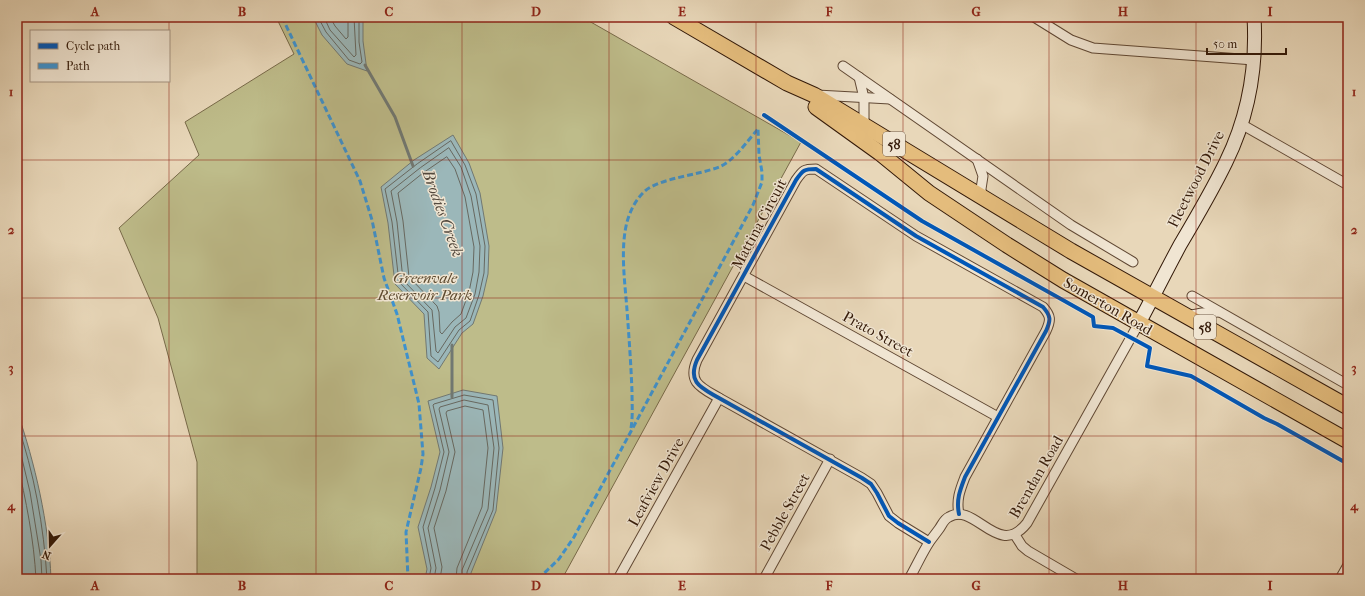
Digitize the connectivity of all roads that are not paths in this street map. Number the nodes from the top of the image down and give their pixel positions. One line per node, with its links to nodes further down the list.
1 (674, 17): 7 (main road, Somerton Road / 58)
2 (1034, 17): 4 (street)
3 (1254, 17): 4 (street, Fleetwood Drive)
4 (1254, 60): 11 (street, Fleetwood Drive)
5 (843, 66): 6 (street)
6 (859, 78): 9 (street); 10 (street)
7 (788, 83): 8 (main road, Somerton Road / 58); 13 (main road, Somerton Road)
8 (814, 95): 9 (street, Somerton Road); 12 (main road, Somerton Road / 58)
9 (864, 98): 10 (street, Somerton Road); 12 (street)
10 (890, 99): 14 (street)
11 (1241, 124): 15 (street); 20 (street, Fleetwood Drive)
12 (864, 126): 13 (street, Somerton Road); 16 (main road, Somerton Road / 58)
13 (880, 153): 23 (main road, Somerton Road)
14 (977, 159): 16 (street); 17 (street)
15 (1348, 185)
16 (982, 197): 20 (main road, Somerton Road / 58)
17 (1133, 262)
18 (744, 276): 25 (street, Mattina Circuit); 27 (street, Prato Street); 27 (street, Mattina Circuit)
19 (1192, 296): 21 (street)
20 (1153, 298): 22 (main road, Somerton Road / 58); 23 (street, Fleetwood Drive)
21 (1221, 312): 22 (street); 24 (street)
22 (1186, 316): 26 (main road, Somerton Road / 58)
23 (1139, 323): 28 (main road, Somerton Road); 31 (street, Brendan Road)
24 (1348, 385)
25 (719, 398): 29 (street, Mattina Circuit); 34 (street, Leafview Drive)
26 (1348, 407)
27 (998, 417): 30 (street, Mattina Circuit)
28 (1348, 441)
29 (830, 459): 32 (street, Mattina Circuit); 35 (street, Pebble Street)
30 (959, 514): 31 (street, Brendan Road); 32 (street)
31 (1015, 535): 37 (street)
32 (930, 542): 36 (street)
33 (1348, 565): 38 (street)
34 (618, 579)
35 (764, 579)
36 (909, 579)
37 (1076, 579)
38 (1340, 579)

